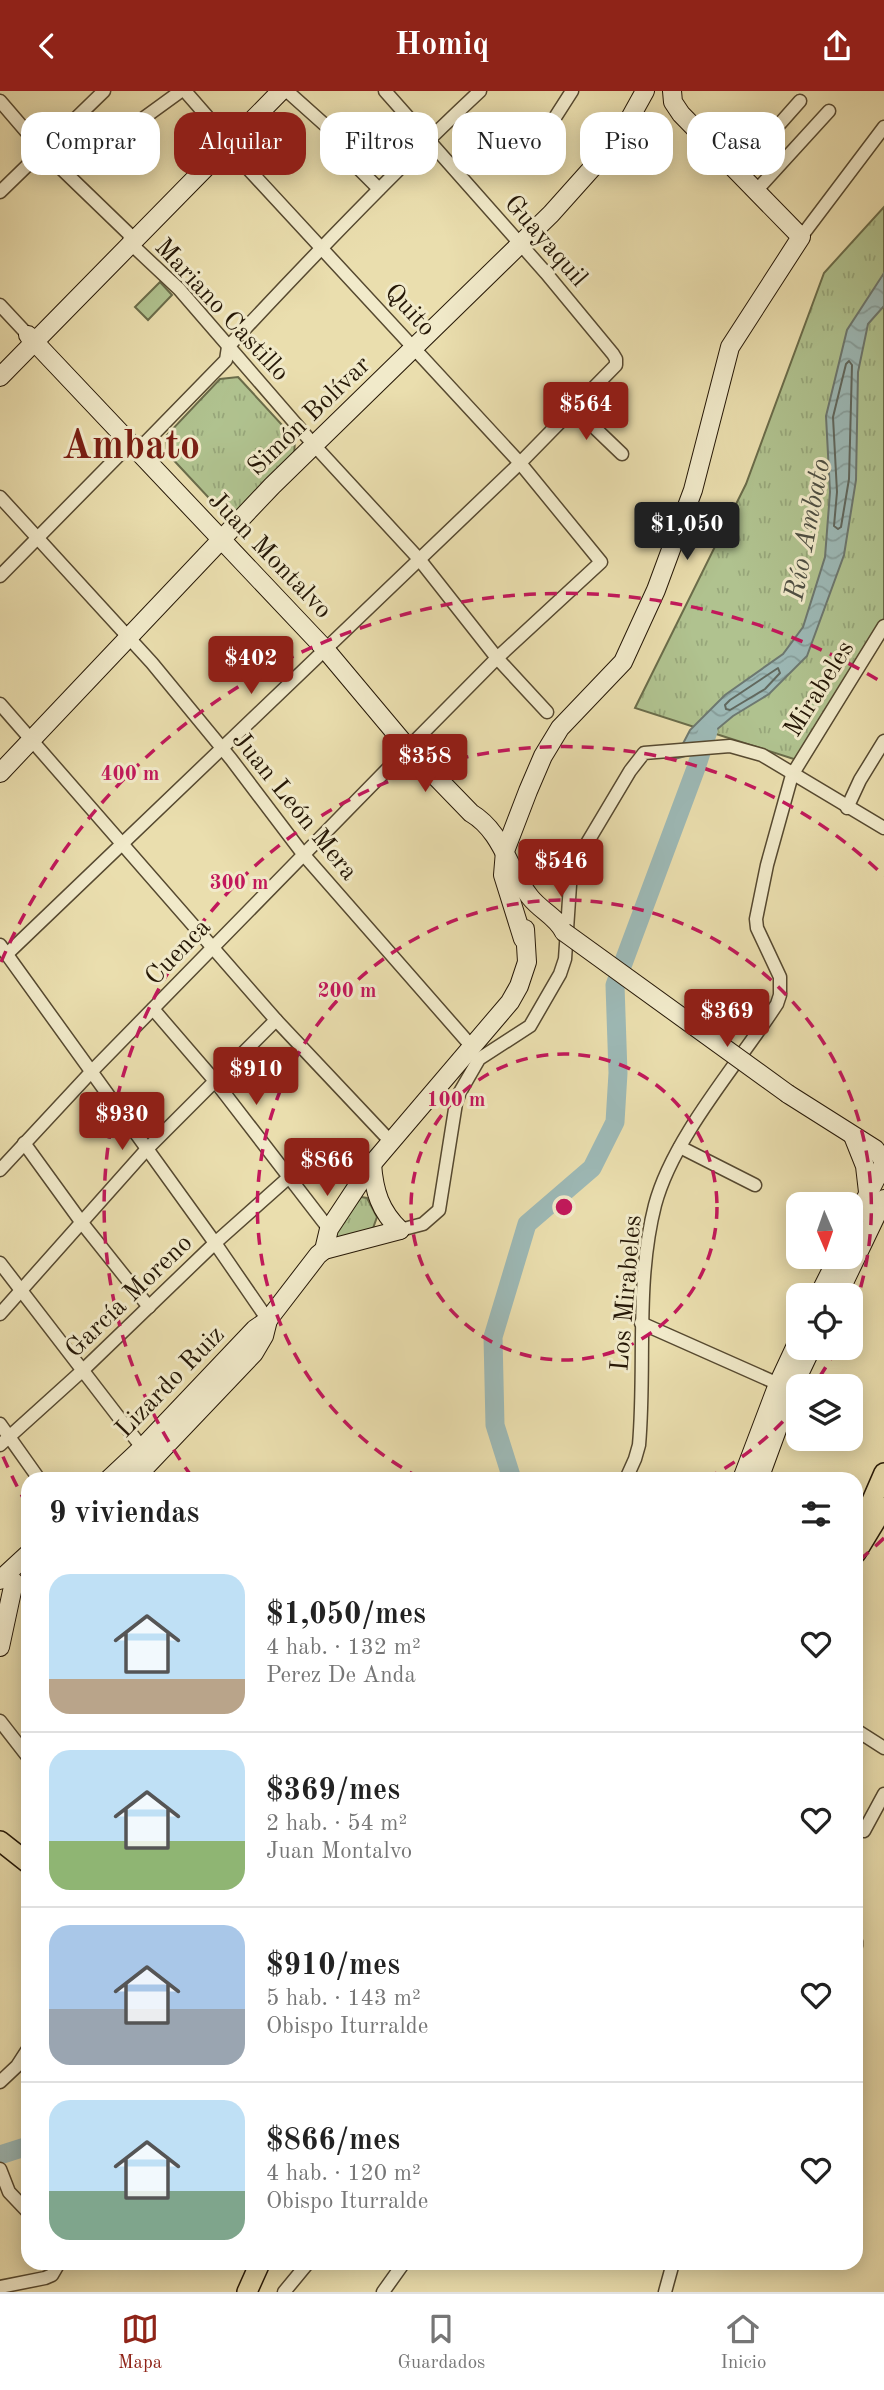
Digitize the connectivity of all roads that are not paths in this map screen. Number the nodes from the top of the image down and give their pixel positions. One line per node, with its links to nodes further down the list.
1 (104, 91): 14 (street)
2 (183, 91): 15 (street); 16 (street, Quito)
3 (272, 91): 17 (main road)
4 (281, 91): 18 (main road)
5 (287, 91): 33 (street)
6 (384, 91): 19 (street, Guayaquil)
7 (480, 91): 25 (street)
8 (572, 91): 20 (street)
9 (644, 93): 10 (main road); 38 (main road, Simón Bolívar)
10 (672, 100): 21 (main road)
11 (0, 101): 23 (street, Mariano Castillo)
12 (800, 101): 22 (street)
13 (829, 111): 34 (street)
14 (83, 112)
15 (153, 112)
16 (201, 112)
17 (253, 112)
18 (259, 112)
19 (404, 112)
20 (559, 112)
21 (687, 117)
22 (785, 118)
23 (21, 125)
24 (884, 127): 36 (street)
25 (438, 131)
26 (438, 149): 38 (street, Guayaquil)
27 (21, 172): 35 (street)
28 (67, 175): 37 (street, Mariano Castillo)
29 (194, 175): 37 (main road)
30 (257, 175): 39 (street, Quito)
31 (393, 175): 33 (street)
32 (740, 175): 34 (main road)
33 (379, 189): 39 (street)
34 (756, 191): 36 (main road)
35 (0, 192)
36 (801, 237): 72 (main road)
37 (130, 239): 41 (main road); 42 (street, Mariano Castillo)
38 (521, 244): 43 (main road, Simón Bolívar); 46 (street, Guayaquil)
39 (322, 247): 42 (street); 43 (street, Quito)
40 (0, 305): 41 (street, Juan Montalvo)
41 (31, 338): 44 (main road); 45 (main road); 47 (main road, Juan Montalvo)
42 (228, 347): 47 (street); 48 (street, Mariano Castillo)
43 (415, 348): 48 (main road, Simón Bolívar); 50 (street, Quito)
44 (0, 364)
45 (0, 377)
46 (573, 407): 49 (street); 50 (street)
47 (130, 443): 52 (street); 53 (main road, Juan Montalvo)
48 (314, 445): 53 (main road, Simón Bolívar); 54 (street, Mariano Castillo)
49 (622, 453)
50 (520, 463): 54 (street); 55 (street, Quito)
51 (0, 497): 52 (street, Juan León Mera)
52 (37, 537): 56 (street); 58 (street, Juan León Mera)
53 (221, 540): 58 (main road, Simón Bolívar); 59 (main road, Juan Montalvo)
54 (419, 559): 59 (street); 60 (street, Mariano Castillo)
55 (601, 562): 60 (street, Cuenca)
56 (0, 576)
57 (884, 625): 68 (street, Mirabeles)
58 (129, 637): 63 (main road, Simón Bolívar); 66 (street, Juan León Mera)
59 (326, 649): 65 (main road, Juan Montalvo); 66 (street)
60 (497, 658): 62 (street, Mariano Castillo); 65 (street, Cuenca)
61 (0, 703): 63 (street)
62 (547, 712)
63 (32, 739): 67 (main road, Simón Bolívar); 71 (street)
64 (884, 741): 69 (street)
65 (408, 748): 72 (main road, Juan Montalvo); 73 (street, Cuenca)
66 (221, 749): 71 (street); 73 (street, Juan León Mera)
67 (0, 773)
68 (792, 775): 69 (street); 89 (street, Los Mirabeles); 100 (street)
69 (847, 808): 70 (street)
70 (884, 828)
71 (122, 842): 79 (street); 80 (street)
72 (500, 853): 74 (main road); 75 (main road, Juan Montalvo)
73 (303, 854): 79 (street, Cuenca); 83 (street, Juan León Mera)
74 (503, 875): 76 (main road); 78 (main road)
75 (523, 887): 76 (main road, Lizardo Ruiz); 77 (main road)
76 (525, 909): 77 (main road); 78 (main road, Lizardo Ruiz)
77 (557, 930): 78 (main road); 86 (main road, bridge)
78 (524, 934): 83 (main road, Lizardo Ruiz)
79 (211, 948): 81 (street, Cuenca); 82 (street)
80 (3, 950): 84 (street)
81 (153, 1009): 84 (street, Cuenca); 85 (street)
82 (276, 1020): 85 (street); 88 (street)
83 (473, 1048): 88 (main road, Lizardo Ruiz)
84 (92, 1070): 87 (street, Cuenca); 90 (street)
85 (215, 1081): 90 (street); 94 (street)
86 (853, 1136): 91 (main road); 96 (main road)
87 (24, 1143): 93 (street, Cuenca); 98 (street)
88 (392, 1143): 92 (main road, Lizardo Ruiz)
89 (680, 1147): 95 (street); 109 (street, Los Mirabeles)
90 (146, 1150): 98 (street); 101 (street)
91 (882, 1156): 96 (main road)
92 (372, 1164): 99 (main road, Lizardo Ruiz); 100 (main road)
93 (0, 1170)
94 (288, 1178): 99 (street); 101 (street, García Moreno)
95 (755, 1185)
96 (876, 1196): 97 (main road); 104 (main road)
97 (863, 1212)
98 (82, 1223): 105 (street); 106 (street)
99 (329, 1229): 102 (main road, Lizardo Ruiz)
100 (400, 1230): 102 (main road)
101 (215, 1243): 106 (street, García Moreno); 108 (street)
102 (324, 1250): 108 (main road, Lizardo Ruiz)
103 (0, 1263): 105 (street)
104 (843, 1283)
105 (21, 1291): 107 (street); 112 (street)
106 (149, 1307): 112 (street, García Moreno)
107 (0, 1314)
108 (268, 1321): 117 (main road, Lizardo Ruiz)
109 (641, 1323): 113 (street); 121 (street, Los Mirabeles)
110 (793, 1360): 113 (main road)
111 (803, 1360): 113 (main road)
112 (82, 1371): 115 (street, García Moreno); 117 (street)
113 (785, 1387): 116 (main road)
114 (0, 1425): 115 (street)
115 (4, 1441): 118 (street)
116 (761, 1454): 122 (main road); 123 (main road)
117 (147, 1455): 119 (main road, Lizardo Ruiz); 120 (main road, Lizardo Ruiz)
118 (33, 1472)
119 (120, 1472)
120 (138, 1472)
121 (629, 1472)
122 (747, 1472)
123 (760, 1472)
124 (884, 1473): 125 (main road)
125 (878, 1509): 126 (main road); 127 (main road)
126 (863, 1523)
127 (863, 1539)
128 (21, 1562): 129 (main road)
129 (8, 1577): 130 (main road)
130 (0, 1647)
131 (0, 1721): 133 (street)
132 (863, 1734): 134 (street)
133 (21, 1748)
134 (884, 1748)
135 (884, 1794): 136 (street)
136 (864, 1831)
137 (0, 1841): 138 (main road)
138 (21, 1858)
139 (21, 2060): 140 (street)
140 (0, 2082)
141 (0, 2169): 142 (street)
142 (21, 2206)
143 (55, 2270): 149 (street)
144 (246, 2270): 150 (main road)
145 (257, 2270): 151 (main road)
146 (302, 2270): 152 (street)
147 (399, 2270): 153 (street)
148 (671, 2270): 154 (street)
149 (0, 2287)
150 (236, 2292)
151 (247, 2292)
152 (284, 2292)
153 (383, 2292)
154 (665, 2292)

